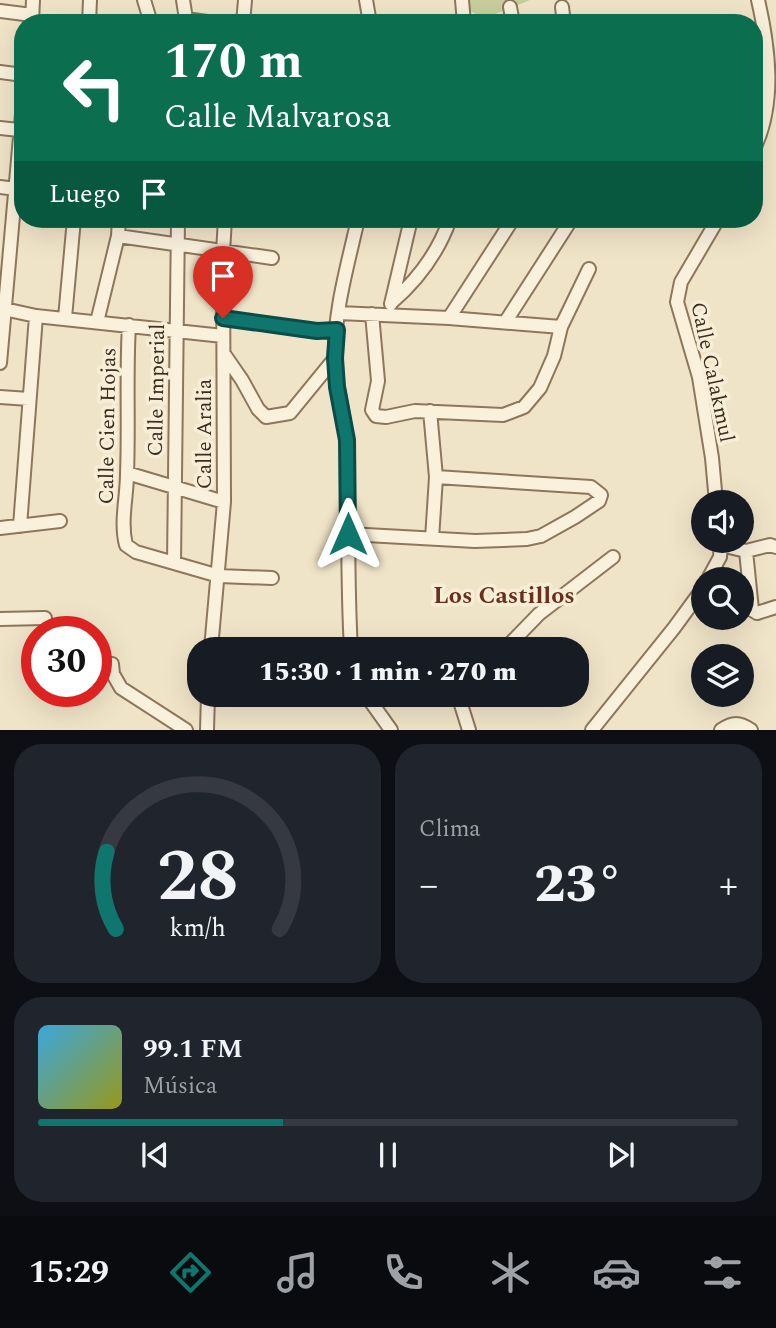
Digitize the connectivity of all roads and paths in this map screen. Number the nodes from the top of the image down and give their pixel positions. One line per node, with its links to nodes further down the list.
1 (510, 7): 3 (street)
2 (562, 7): 4 (street)
3 (511, 14)
4 (563, 14)
5 (763, 26): 6 (street)
6 (763, 123)
7 (14, 200): 20 (street)
8 (73, 228): 29 (street)
9 (118, 228): 18 (street)
10 (177, 228): 19 (street, Calle Imperial)
11 (224, 228): 21 (street, Calle Aralia)
12 (356, 228): 26 (street)
13 (409, 228): 25 (street)
14 (446, 228): 25 (street)
15 (507, 228): 31 (street)
16 (566, 228): 32 (street)
17 (713, 228): 48 (street, Calle Calakmul)
18 (118, 236): 19 (street); 33 (street)
19 (176, 244): 21 (street); 37 (street, Calle Imperial)
20 (6, 245): 24 (street)
21 (223, 252): 22 (street); 30 (street, Calle Aralia)
22 (272, 258)
23 (589, 269): 35 (street)
24 (2, 309): 28 (street); 41 (street)
25 (390, 309): 27 (street); 31 (street)
26 (339, 313): 27 (street); 36 (street)
27 (372, 314): 44 (street)
28 (36, 316): 29 (street); 43 (street)
29 (65, 318): 33 (street)
30 (223, 318): 36 (street); 38 (street, Calle Aralia)
31 (449, 318): 32 (street)
32 (506, 321): 35 (street)
33 (97, 322): 34 (street)
34 (129, 325): 37 (street); 45 (street, Calle Cien Hojas)
35 (561, 327): 44 (street)
36 (337, 330): 40 (street)
37 (176, 331): 38 (street); 47 (street, Calle Imperial)
38 (223, 336): 39 (street, Calle Aralia)
39 (224, 354): 40 (street); 49 (street, Calle Aralia)
40 (335, 358): 53 (street)
41 (0, 363)
42 (0, 397): 43 (street)
43 (29, 399): 51 (street)
44 (430, 411): 46 (street)
45 (127, 473): 47 (street); 59 (street, Calle Cien Hojas)
46 (436, 477): 54 (street); 54 (street)
47 (174, 489): 49 (street); 59 (street, Calle Imperial)
48 (715, 490)
49 (223, 502): 60 (street, Calle Aralia)
50 (61, 521): 51 (street)
51 (20, 526): 52 (street)
52 (0, 527)
53 (348, 534): 54 (street); 67 (street)
54 (432, 539)
55 (776, 547): 56 (street)
56 (754, 549)
57 (746, 553): 63 (street)
58 (613, 556): 68 (street)
59 (174, 562): 60 (street)
60 (219, 576): 61 (street); 66 (street, Calle Aralia)
61 (272, 578)
62 (691, 605): 77 (street)
63 (776, 607)
64 (21, 619): 65 (street)
65 (0, 620)
66 (212, 637)
67 (350, 637)
68 (517, 637)
69 (112, 664): 73 (street)
70 (208, 707): 74 (street)
71 (375, 707): 75 (street)
72 (462, 707): 76 (street)
73 (186, 730)
74 (207, 730)
75 (391, 730)
76 (469, 730)
77 (592, 730)
78 (721, 730): 79 (street)
79 (751, 730)

